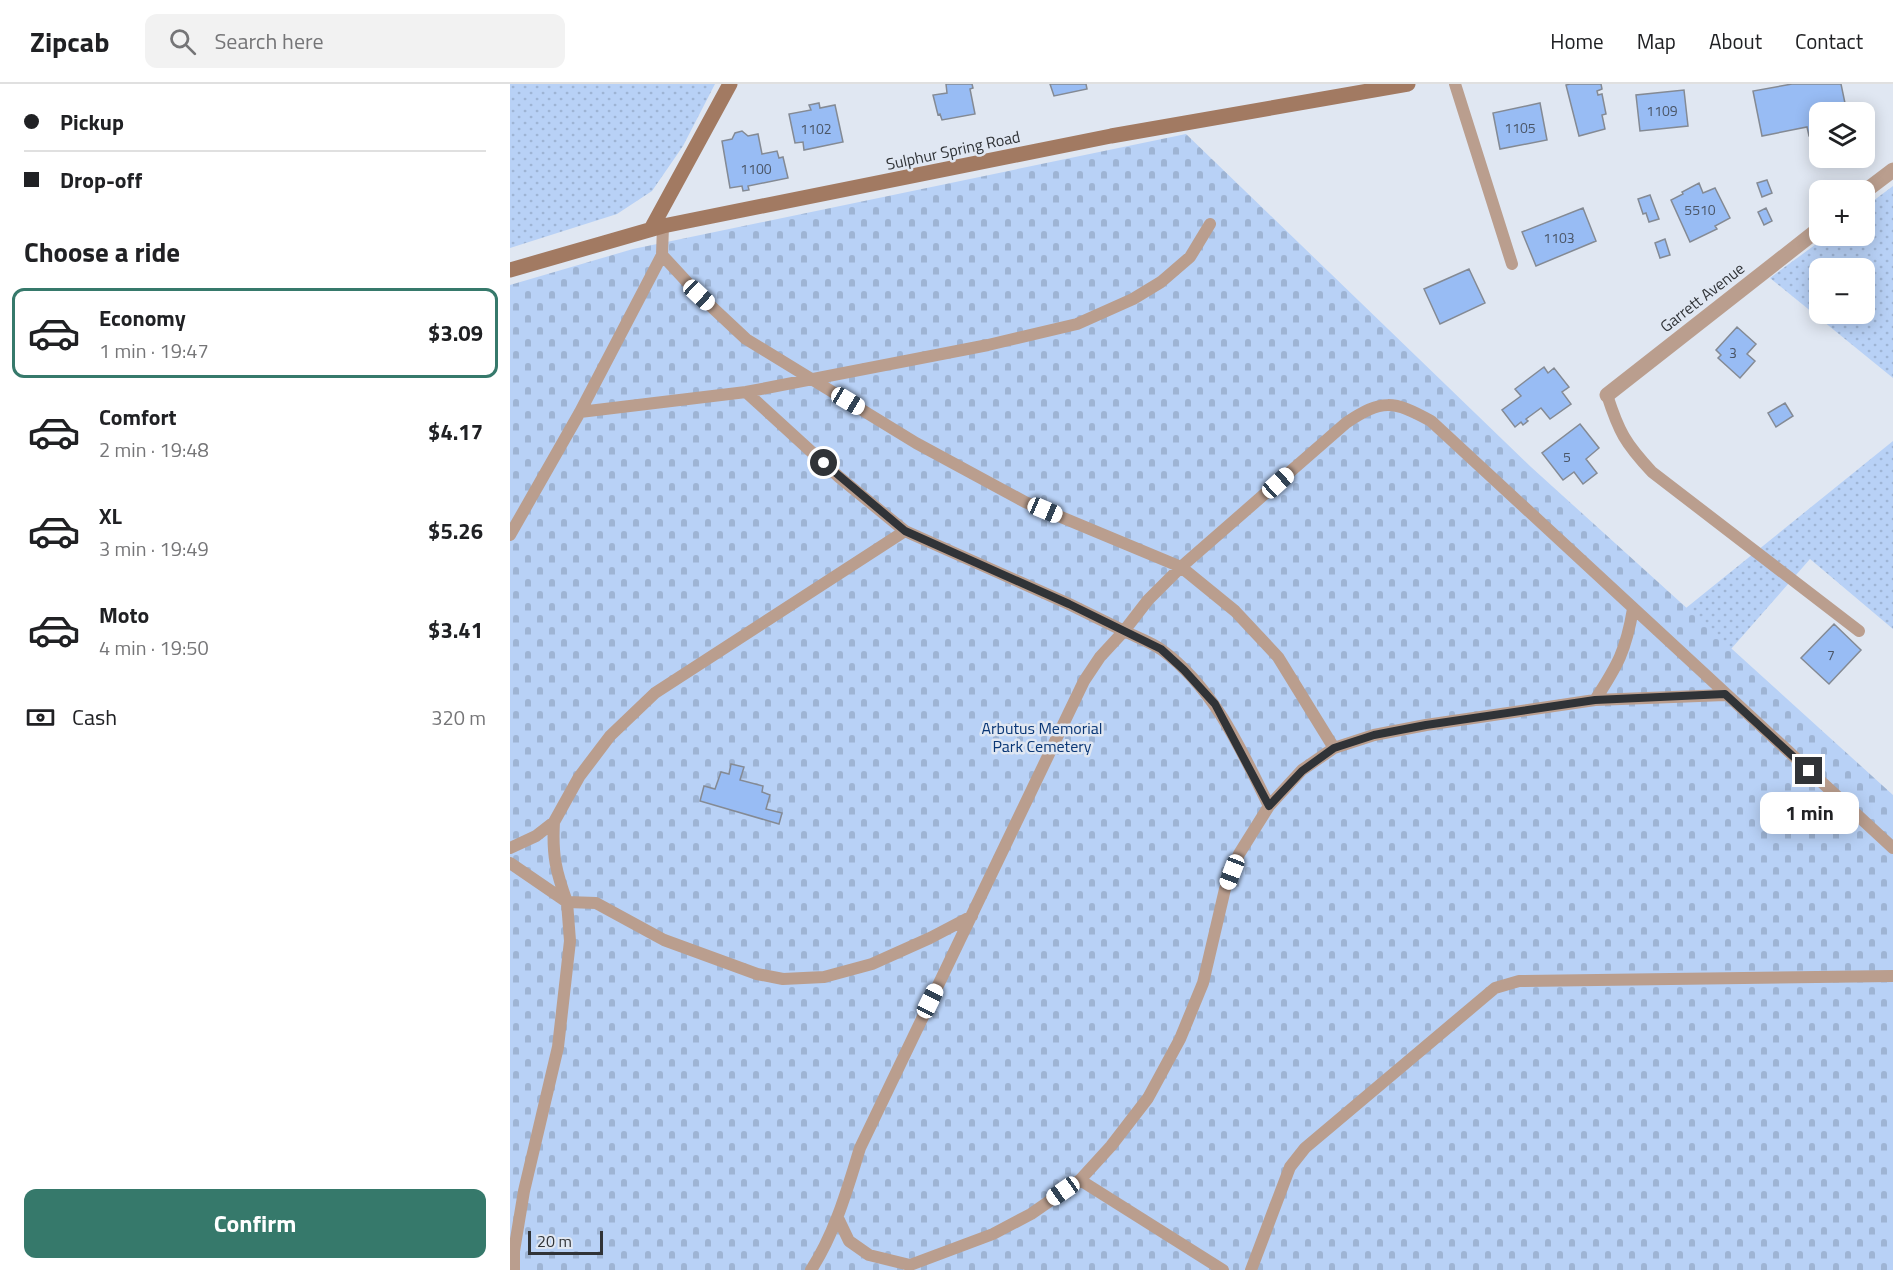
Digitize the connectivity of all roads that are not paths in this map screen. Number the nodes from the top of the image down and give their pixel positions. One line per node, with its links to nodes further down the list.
1 (730, 84): 7 (main road)
2 (1408, 84): 7 (main road, Sulphur Spring Road)
3 (1455, 84): 10 (lane)
4 (1893, 170): 5 (street)
5 (1875, 184)
6 (1210, 224): 12 (lane)
7 (657, 228): 9 (lane); 11 (main road, Sulphur Spring Road)
8 (1809, 237): 14 (street, Garrett Avenue)
9 (662, 255): 12 (lane); 15 (lane)
10 (1512, 264)
11 (510, 270)
12 (814, 380): 13 (lane); 18 (lane)
13 (746, 392): 15 (lane); 16 (lane)
14 (1607, 395): 21 (lane)
15 (580, 412): 17 (lane)
16 (905, 531): 20 (lane); 26 (lane)
17 (510, 535)
18 (1180, 567): 19 (lane); 20 (lane); 24 (lane)
19 (1633, 609): 22 (lane); 23 (lane)
20 (1124, 631): 25 (lane); 31 (lane)
21 (1859, 631)
22 (1725, 694): 23 (lane); 28 (lane)
23 (1595, 700): 24 (lane)
24 (1334, 748): 25 (lane)
25 (1269, 806): 33 (lane)
26 (554, 822): 27 (lane); 30 (lane)
27 (510, 848)
28 (1893, 848)
29 (510, 863): 30 (lane)
30 (567, 902): 31 (lane); 36 (lane)
31 (972, 916): 34 (lane)
32 (1893, 976): 40 (lane)
33 (1080, 1180): 35 (lane); 39 (lane)
34 (838, 1218): 35 (lane); 37 (lane)
35 (910, 1265): 38 (lane)
36 (514, 1270)
37 (811, 1270)
38 (896, 1270)
39 (1223, 1270)
40 (1251, 1270)

